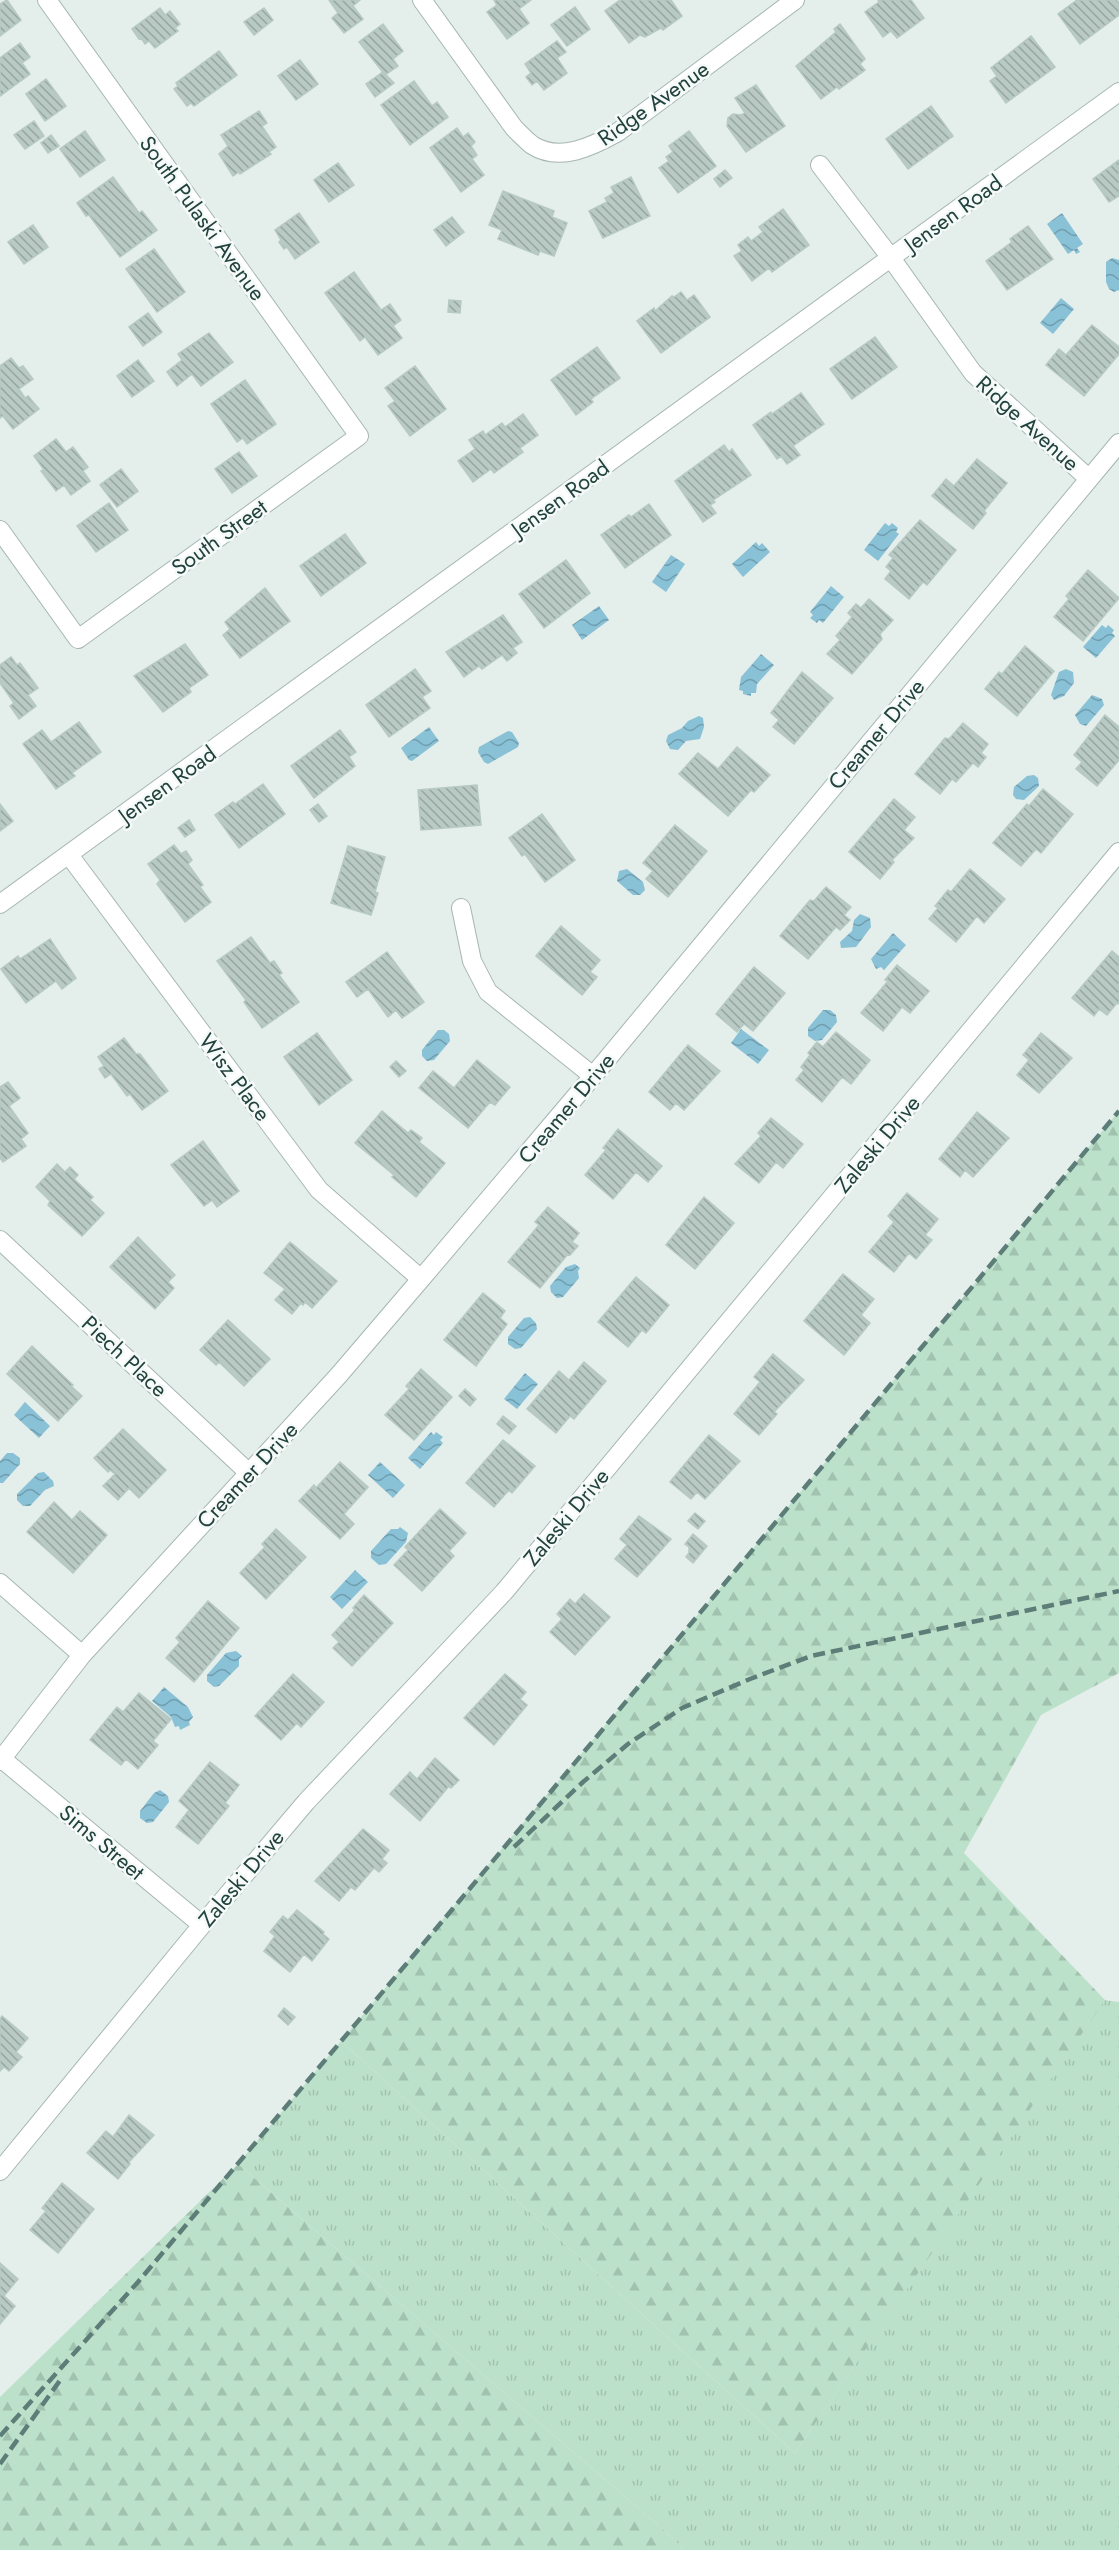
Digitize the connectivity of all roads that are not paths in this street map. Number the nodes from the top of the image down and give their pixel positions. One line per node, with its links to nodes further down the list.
1 (47, 0): 7 (street, South Pulaski Avenue)
2 (422, 0): 3 (street, Ridge Avenue)
3 (795, 0)
4 (1119, 92): 6 (street, Jensen Road)
5 (820, 165): 6 (street, Ridge Avenue)
6 (891, 258): 9 (street, Ridge Avenue); 12 (street, Jensen Road)
7 (359, 436): 10 (street, South Street)
8 (1119, 443): 9 (street, Creamer Drive)
9 (1089, 478): 15 (street, Creamer Drive)
10 (0, 530)
11 (1119, 852): 22 (street, Zaleski Drive)
12 (69, 855): 13 (street, Jensen Road); 17 (street, Wisz Place)
13 (0, 904)
14 (461, 908): 15 (street)
15 (593, 1076): 17 (street, Creamer Drive)
16 (0, 1240): 18 (street, Piech Place)
17 (421, 1279): 18 (street, Creamer Drive)
18 (249, 1473): 20 (street, Creamer Drive)
19 (0, 1583): 20 (street)
20 (82, 1655): 21 (street, Creamer Drive)
21 (1, 1760): 22 (street, Sims Street)
22 (201, 1925): 23 (street, Zaleski Drive)
23 (0, 2171)

